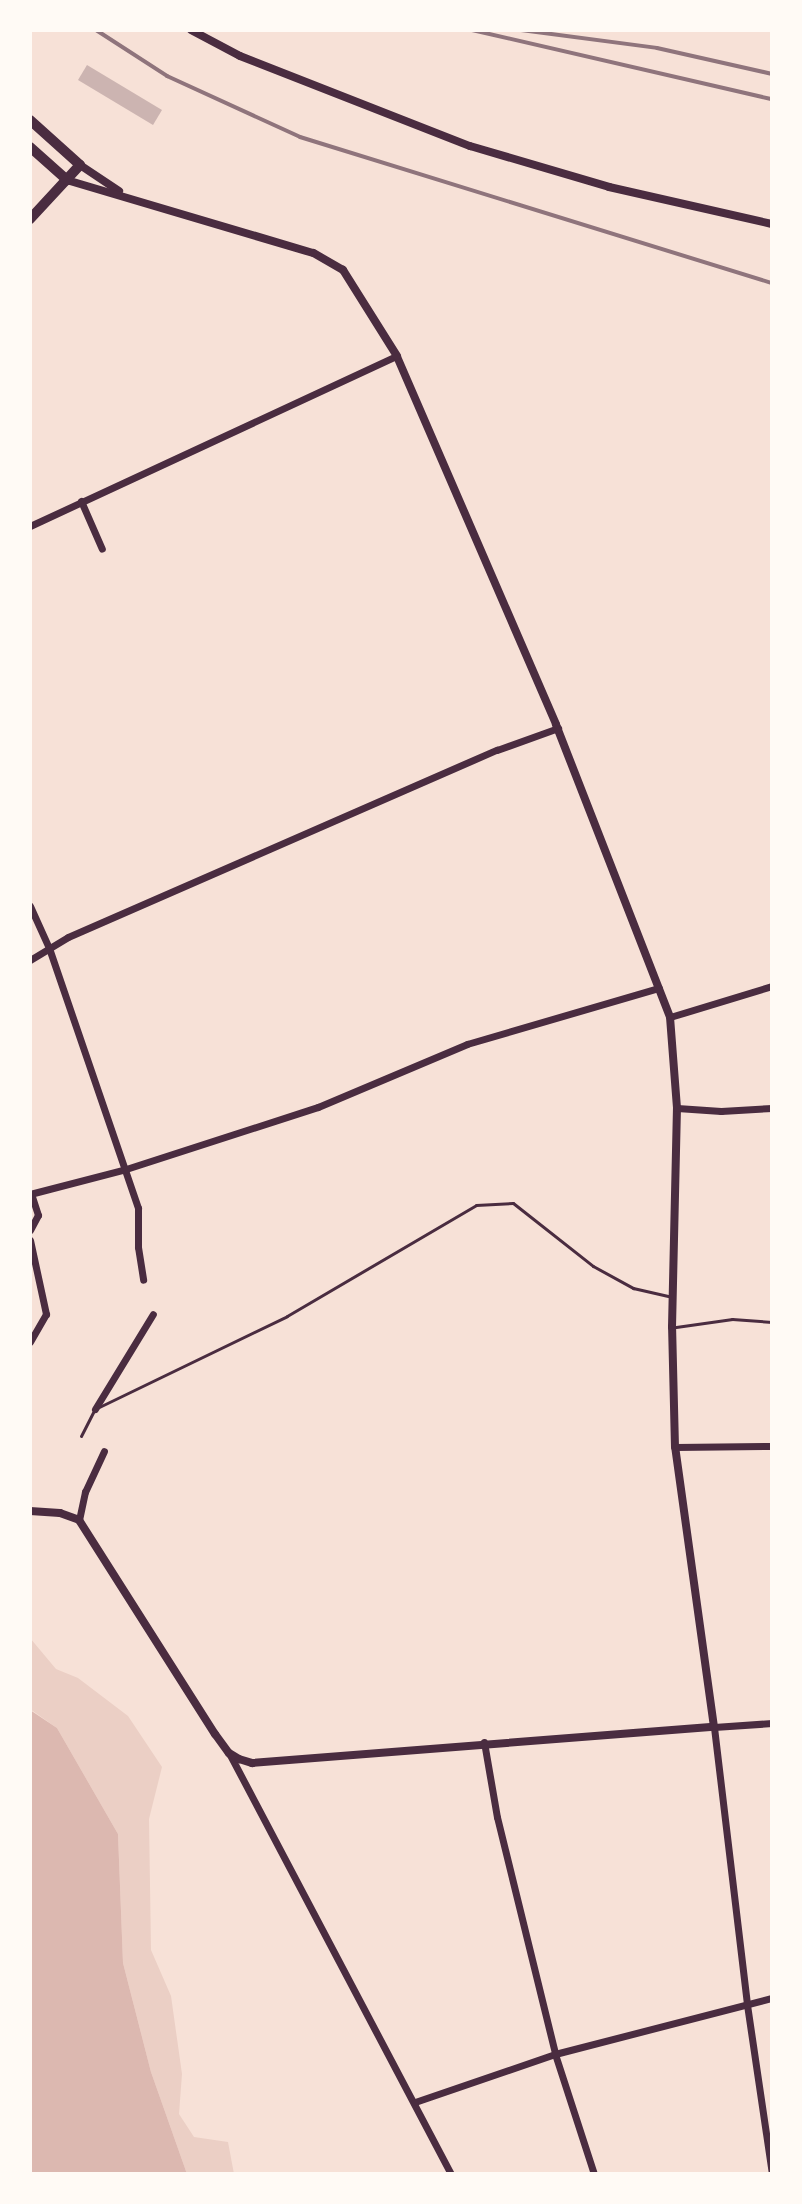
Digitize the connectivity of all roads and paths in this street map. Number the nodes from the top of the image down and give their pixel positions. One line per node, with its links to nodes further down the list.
1 (191, 30): 8 (street)
2 (30, 120): 4 (main road)
3 (30, 147): 5 (main road)
4 (80, 165): 5 (main road); 6 (street)
5 (67, 180): 6 (street); 7 (main road)
6 (126, 196): 9 (street)
7 (30, 219)
8 (772, 224)
9 (397, 356): 10 (street); 13 (street)
10 (81, 501): 11 (street); 12 (street)
11 (30, 526)
12 (102, 549)
13 (558, 728): 15 (street); 18 (street)
14 (30, 906): 15 (street)
15 (49, 948): 16 (street); 22 (street)
16 (30, 960)
17 (772, 986): 19 (street)
18 (659, 988): 19 (street); 22 (street)
19 (670, 1017): 20 (street)
20 (677, 1108): 21 (street); 27 (street)
21 (772, 1108)
22 (126, 1169): 23 (street); 26 (street)
23 (31, 1194): 24 (street)
24 (30, 1230)
25 (30, 1240): 31 (street)
26 (143, 1280)
27 (673, 1297): 30 (street); 32 (lane)
28 (153, 1314): 32 (street)
29 (772, 1322): 30 (lane)
30 (672, 1327): 35 (street)
31 (30, 1342)
32 (95, 1409): 33 (lane)
33 (81, 1436)
34 (772, 1446): 35 (street)
35 (675, 1447): 40 (street)
36 (104, 1451): 38 (street)
37 (30, 1511): 38 (street)
38 (79, 1520): 42 (street)
39 (772, 1723): 40 (street)
40 (714, 1727): 41 (street); 44 (street)
41 (484, 1742): 42 (street); 45 (street)
42 (229, 1753): 46 (street)
43 (772, 1998): 44 (street)
44 (747, 2004): 45 (street); 49 (street)
45 (555, 2054): 46 (street); 48 (street)
46 (415, 2102): 47 (street)
47 (451, 2174)
48 (594, 2174)
49 (772, 2174)

